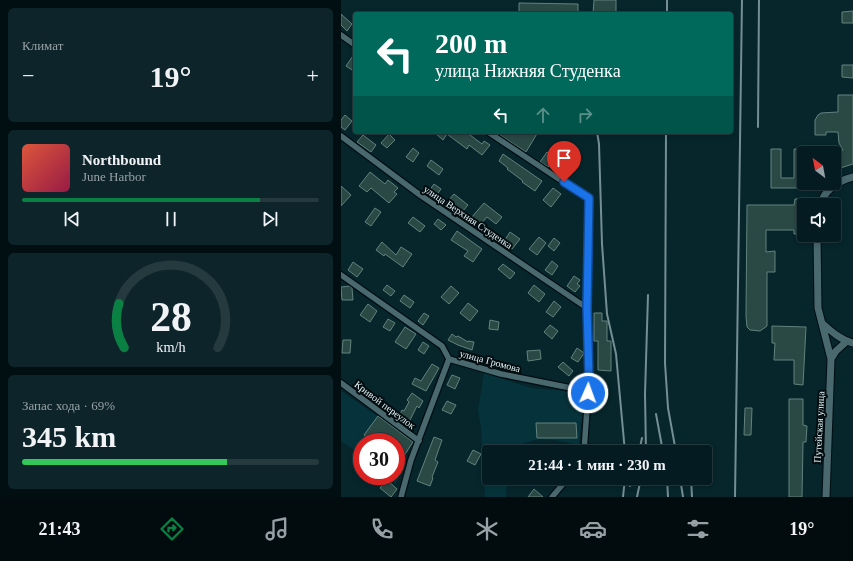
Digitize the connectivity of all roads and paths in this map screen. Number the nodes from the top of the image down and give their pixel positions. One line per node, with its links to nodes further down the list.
1 (343, 39): 2 (street)
2 (353, 44)
3 (491, 134): 9 (street)
4 (341, 136): 9 (street, улица Верхняя Cтуденка)
5 (853, 177): 6 (street)
6 (824, 198)
7 (817, 242): 10 (street, Путейская улица)
8 (341, 275): 13 (street, улица Громова)
9 (587, 308): 14 (street)
10 (823, 323): 11 (street); 12 (street, Путейская улица)
11 (850, 342): 12 (street)
12 (831, 358): 21 (street, Путейская улица)
13 (449, 359): 14 (street, улица Громова); 16 (street)
14 (589, 379): 17 (street)
15 (341, 383): 16 (street, Кривой переулок)
16 (419, 441): 19 (street)
17 (584, 445)
18 (562, 485): 20 (street)
19 (401, 497)
20 (552, 497)
21 (825, 497)

